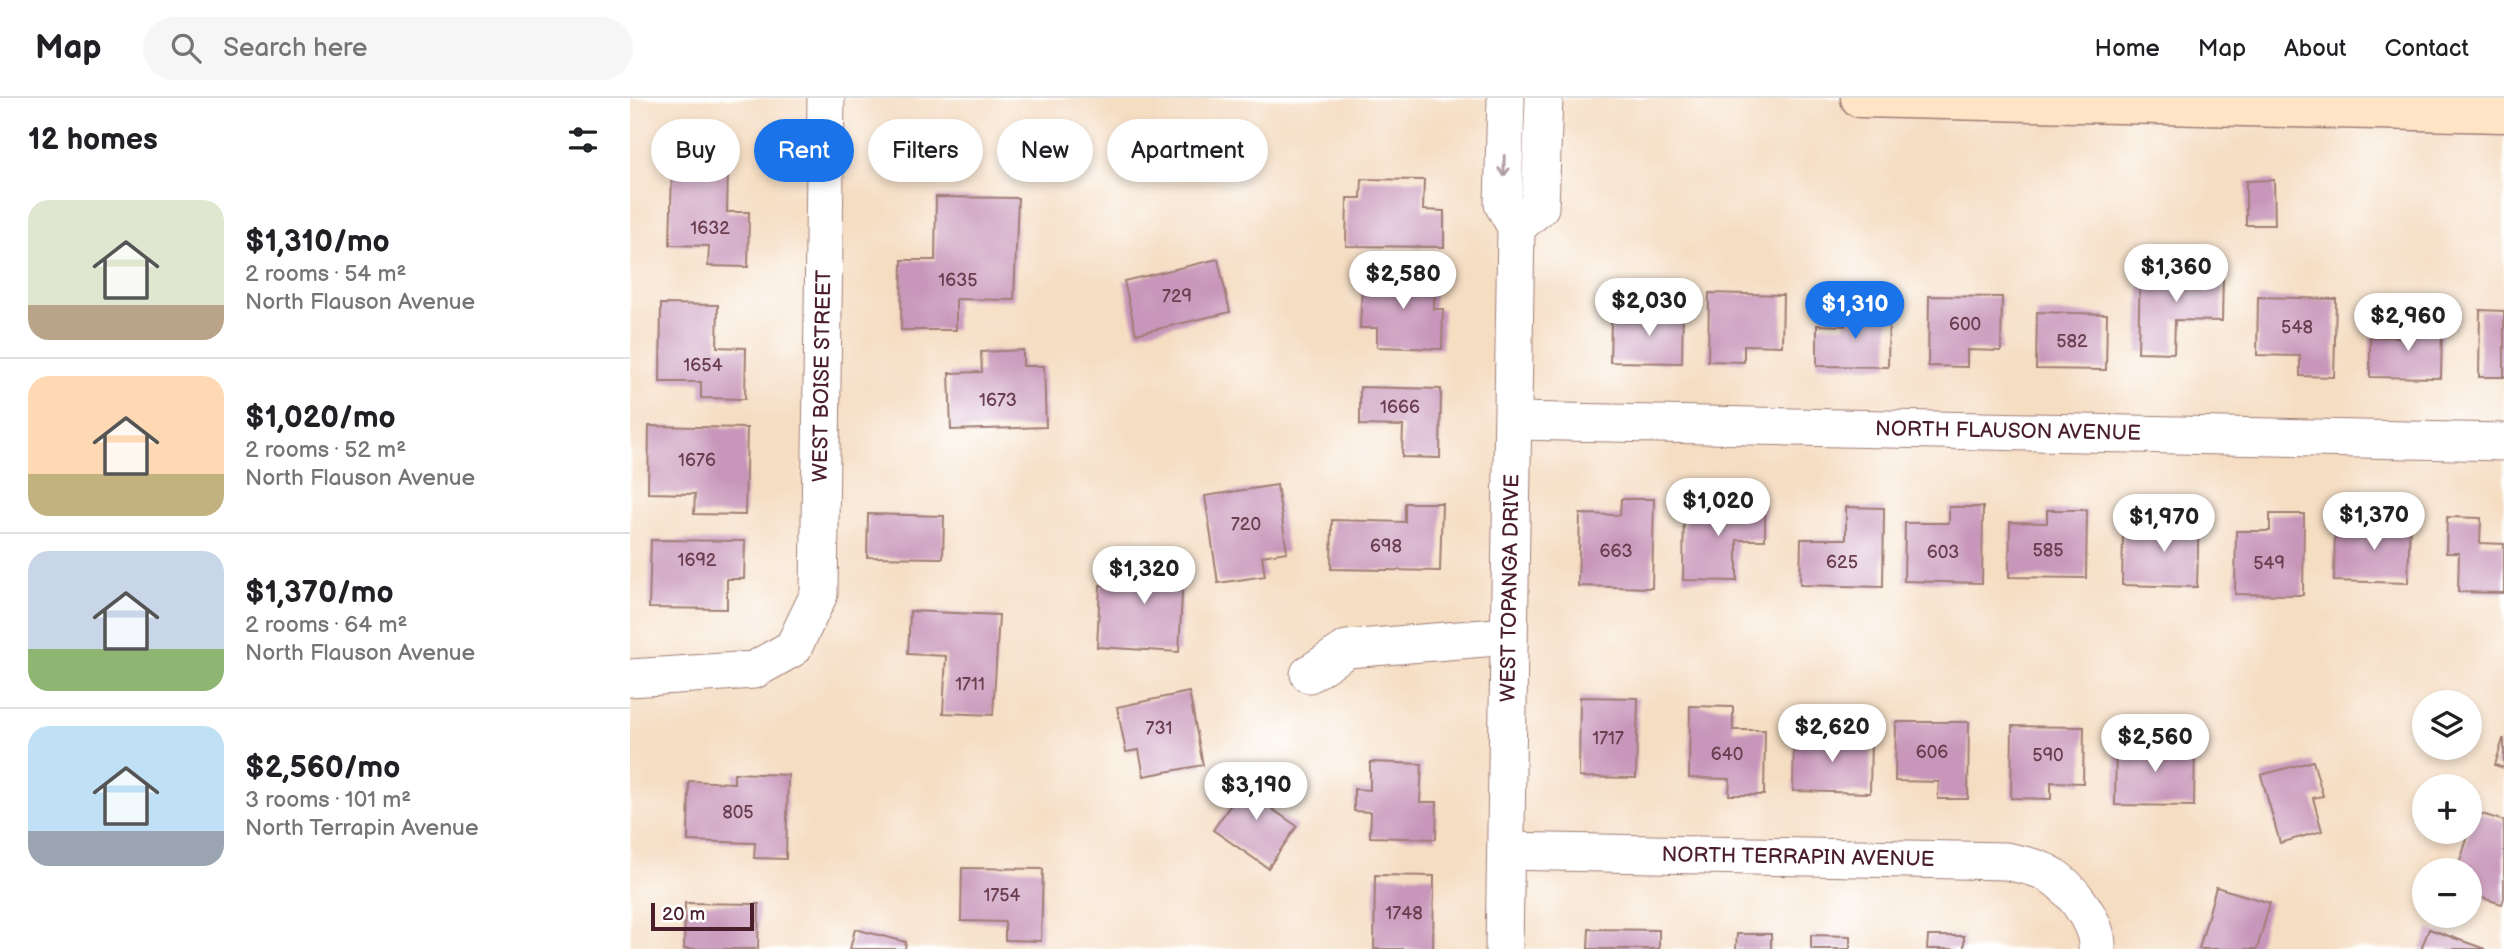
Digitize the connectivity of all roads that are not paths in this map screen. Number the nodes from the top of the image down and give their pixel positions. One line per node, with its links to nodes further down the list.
1 (826, 98): 11 (street, WEST BOISE STREET)
2 (1506, 98): 6 (street, WEST TOPANGA DRIVE, one-way to 6)
3 (1544, 98): 6 (street)
4 (1860, 98): 5 (main road)
5 (2504, 113)
6 (1517, 227): 7 (street, WEST TOPANGA DRIVE)
7 (1513, 421): 8 (street, NORTH FLAUSON AVENUE); 9 (street, WEST TOPANGA DRIVE)
8 (2504, 442)
9 (1509, 636): 10 (street); 12 (street, WEST TOPANGA DRIVE)
10 (1309, 674)
11 (630, 678)
12 (1506, 851): 13 (street, WEST TOPANGA DRIVE); 14 (street, NORTH TERRAPIN AVENUE)
13 (1504, 949)
14 (2097, 949)

